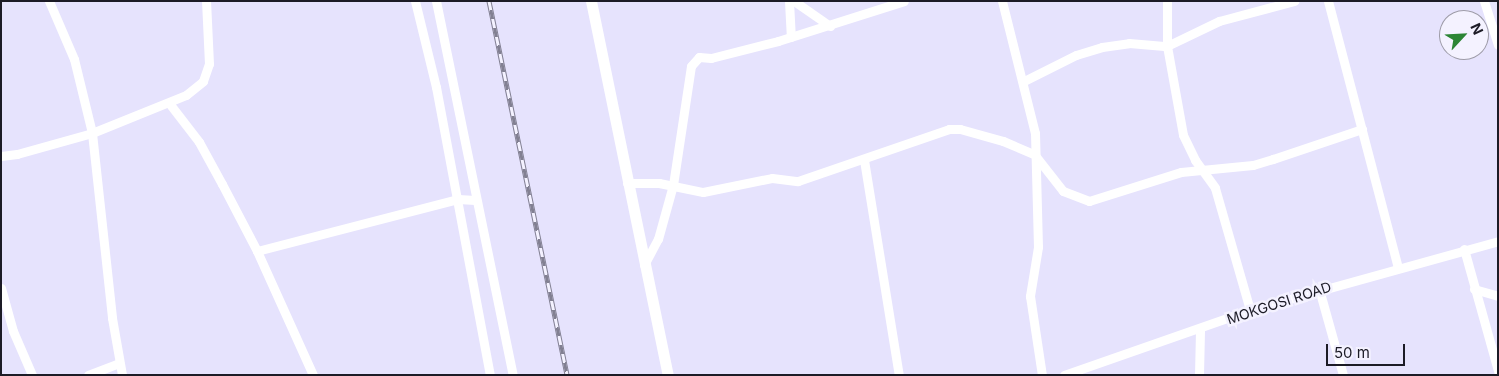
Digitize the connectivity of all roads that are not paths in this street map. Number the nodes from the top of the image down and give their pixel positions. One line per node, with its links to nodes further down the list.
1 (49, 1): 21 (street)
2 (206, 1): 19 (street)
3 (415, 1): 28 (street)
4 (436, 1): 29 (street)
5 (590, 1): 26 (street)
6 (789, 1): 15 (street)
7 (794, 1): 14 (street)
8 (904, 1): 14 (street)
9 (1002, 1): 18 (street)
10 (1167, 1): 17 (street)
11 (1294, 1): 17 (street)
12 (1328, 1): 20 (street)
13 (1484, 1): 16 (street)
14 (830, 26): 15 (street)
15 (792, 37): 27 (street)
16 (1498, 45)
17 (1167, 46): 18 (street); 25 (street)
18 (1024, 81): 22 (street)
19 (169, 103): 21 (street); 32 (street)
20 (1362, 129): 25 (street); 34 (street)
21 (92, 133): 23 (street); 41 (street)
22 (1034, 154): 24 (street); 25 (street); 51 (street)
23 (1, 156)
24 (864, 160): 27 (street); 50 (street)
25 (1201, 168): 39 (street)
26 (626, 183): 27 (street); 33 (street)
27 (673, 185): 33 (street)
28 (458, 199): 29 (street); 32 (street); 47 (street)
29 (476, 200): 48 (street)
30 (1498, 241): 31 (street, MOKGOSI ROAD)
31 (1464, 249): 34 (street, MOKGOSI ROAD); 37 (street)
32 (257, 251): 46 (street)
33 (644, 265): 49 (street)
34 (1398, 267): 36 (street, MOKGOSI ROAD)
35 (1, 288): 43 (street)
36 (1319, 289): 39 (street, MOKGOSI ROAD); 54 (street)
37 (1474, 289): 38 (street); 42 (street)
38 (1498, 296)
39 (1250, 310): 40 (street, MOKGOSI ROAD)
40 (1200, 330): 52 (street, MOKGOSI ROAD); 53 (street)
41 (118, 363): 44 (street); 45 (street)
42 (1498, 371)
43 (32, 375)
44 (88, 375)
45 (122, 375)
46 (313, 375)
47 (490, 375)
48 (513, 375)
49 (668, 375)
50 (898, 375)
51 (1042, 375)
52 (1064, 375)
53 (1199, 375)
54 (1343, 375)

